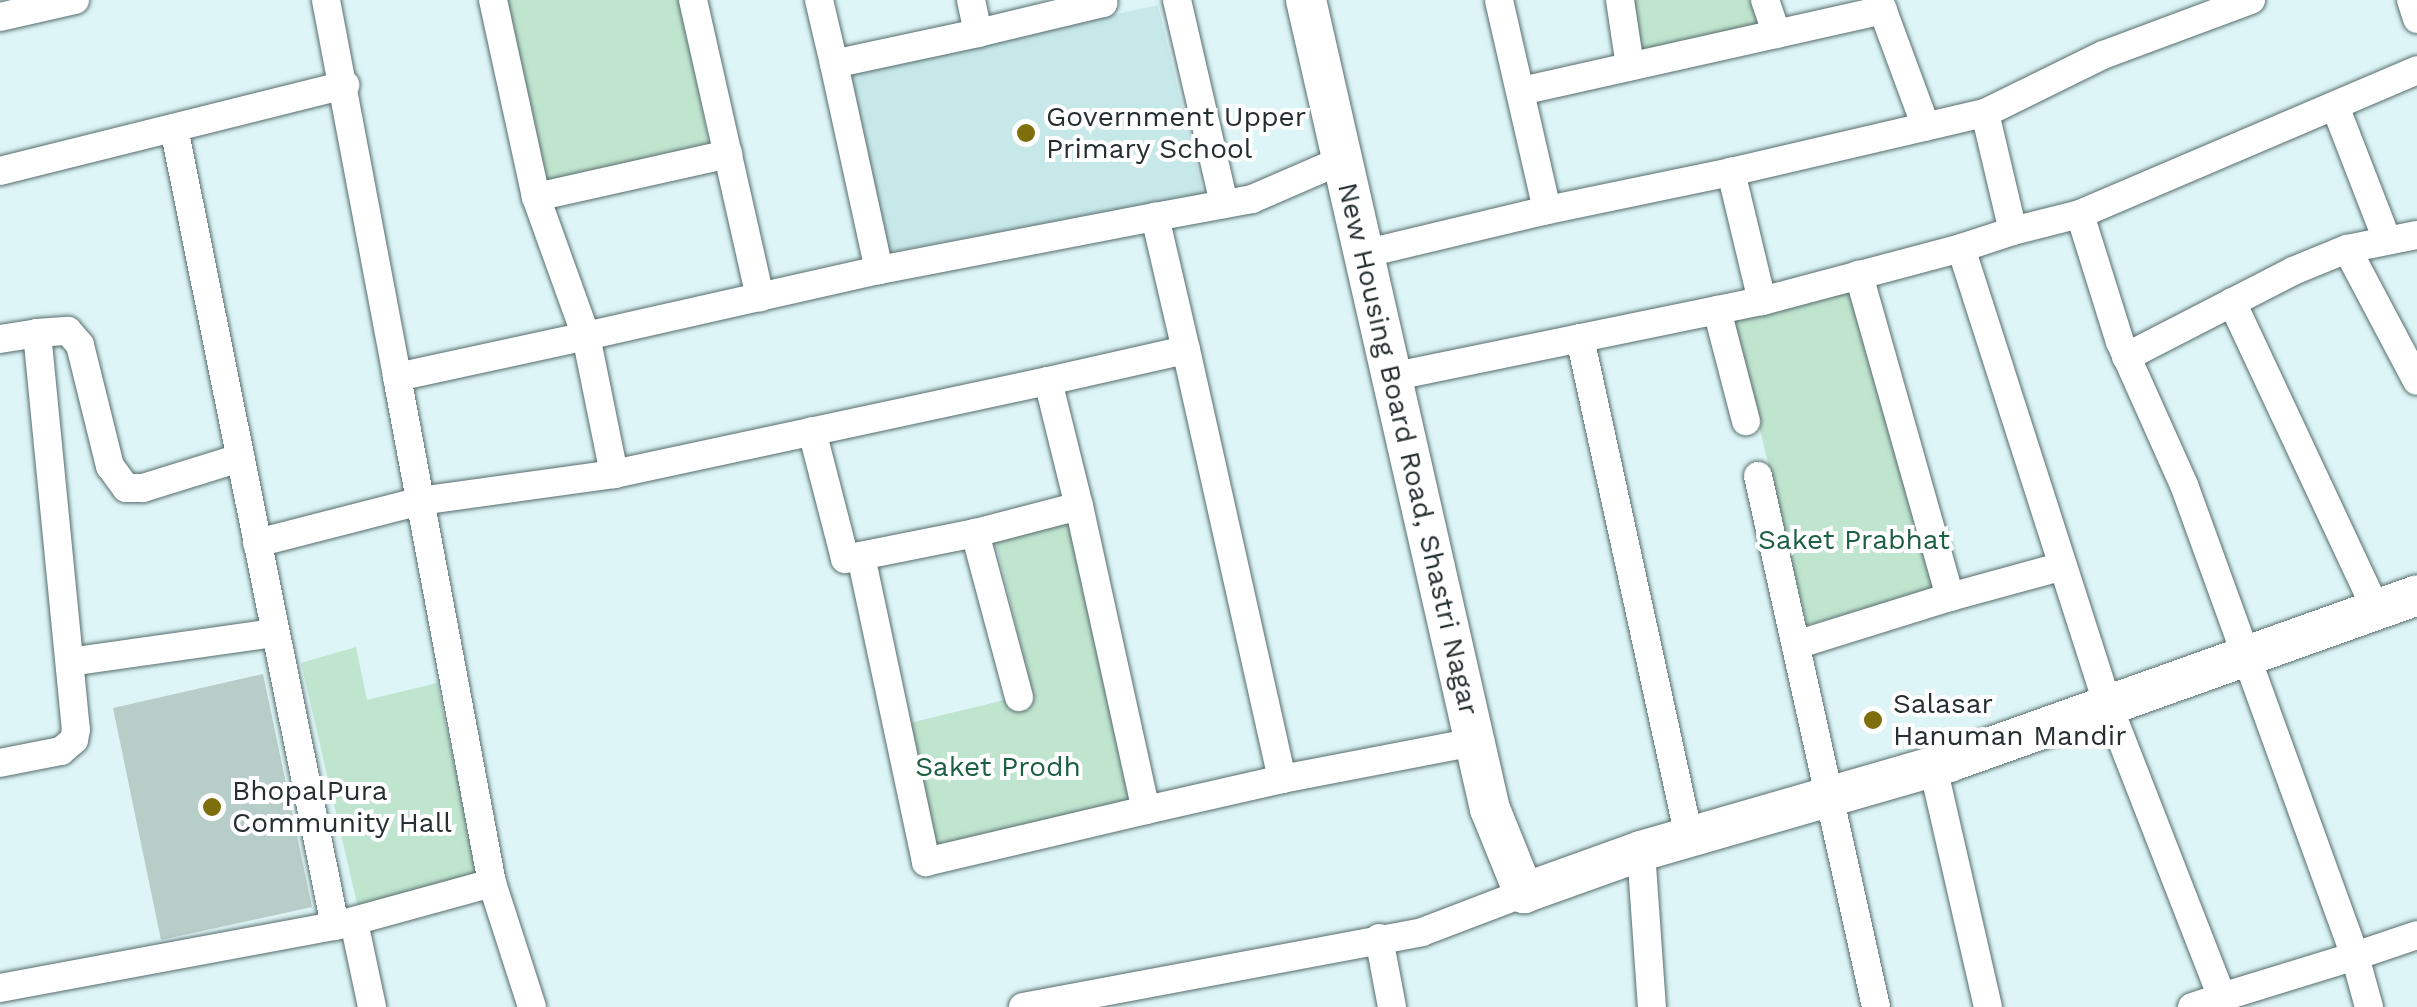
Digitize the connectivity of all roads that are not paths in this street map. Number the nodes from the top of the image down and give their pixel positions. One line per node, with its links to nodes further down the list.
1 (74, 0): 16 (street)
2 (326, 0): 23 (street)
3 (493, 0): 33 (street)
4 (693, 0): 29 (street)
5 (818, 0): 20 (street)
6 (972, 0): 18 (street)
7 (1177, 0): 34 (street)
8 (1306, 0): 30 (street, New Housing Board Road, Shastri Nagar)
9 (1499, 0): 24 (street)
10 (1620, 0): 21 (street)
11 (1765, 0): 19 (street)
12 (2251, 0): 26 (street)
13 (2411, 0): 17 (street)
14 (1109, 1): 18 (street)
15 (1881, 5): 19 (street); 27 (street)
16 (0, 17)
17 (2417, 20)
18 (978, 33): 20 (street)
19 (1777, 34): 21 (street)
20 (834, 64): 44 (street)
21 (1630, 66): 24 (street)
22 (2417, 70): 25 (street)
23 (344, 86): 28 (street); 56 (street)
24 (1521, 91): 35 (street)
25 (2334, 106): 36 (street); 40 (street)
26 (1985, 113): 27 (street); 38 (street)
27 (1926, 127): 32 (street)
28 (174, 128): 31 (street); 62 (street)
29 (728, 154): 33 (street); 46 (street)
30 (1342, 160): 34 (street); 43 (street, New Housing Board Road, Shastri Nagar)
31 (0, 171)
32 (1731, 172): 35 (street); 47 (street)
33 (536, 197): 51 (street)
34 (1224, 204): 37 (street)
35 (1547, 210): 43 (street)
36 (2080, 214): 38 (street); 55 (street)
37 (1155, 217): 44 (street); 54 (street)
38 (2013, 231): 41 (street)
39 (2417, 234): 40 (street)
40 (2387, 240): 42 (street)
41 (1961, 248): 45 (street); 70 (street)
42 (2347, 249): 48 (street); 59 (street)
43 (1363, 254): 57 (street, New Housing Board Road, Shastri Nagar)
44 (879, 270): 46 (street)
45 (1859, 275): 47 (street); 72 (street)
46 (760, 298): 51 (street)
47 (1762, 300): 49 (street)
48 (2232, 302): 55 (street); 73 (street)
49 (1717, 310): 52 (street); 60 (street)
50 (37, 334): 53 (street); 62 (street); 77 (street)
51 (586, 336): 56 (street); 63 (street)
52 (1580, 338): 57 (street); 86 (street)
53 (0, 339)
54 (1186, 350): 58 (street); 83 (street)
55 (2126, 357): 76 (street)
56 (397, 377): 65 (street)
57 (1391, 377): 80 (street, New Housing Board Road, Shastri Nagar)
58 (1048, 381): 61 (street); 66 (street)
59 (2417, 381)
60 (1746, 420)
61 (812, 431): 63 (street); 69 (street)
62 (240, 458): 68 (street)
63 (614, 474): 65 (street)
64 (1758, 476): 75 (street)
65 (420, 501): 68 (street); 88 (street)
66 (1079, 506): 67 (street); 85 (street)
67 (975, 532): 69 (street); 78 (street)
68 (257, 543): 74 (street)
69 (861, 556): 85 (street)
70 (2063, 566): 72 (street); 79 (street)
71 (2417, 595): 73 (street)
72 (1950, 597): 75 (street)
73 (2376, 610): 76 (street)
74 (276, 633): 77 (street); 90 (street)
75 (1796, 645): 84 (street)
76 (2247, 656): 79 (street); 93 (street)
77 (70, 662): 81 (street)
78 (1019, 696)
79 (2108, 705): 82 (street); 96 (street)
80 (1475, 742): 83 (street); 89 (street, New Housing Board Road, Shastri Nagar)
81 (0, 763)
82 (1933, 767): 84 (street); 103 (street)
83 (1282, 779): 85 (street)
84 (1828, 797): 86 (street); 102 (street)
85 (1146, 810)
86 (1689, 838): 87 (street)
87 (1641, 851): 89 (street); 101 (street)
88 (492, 883): 90 (street); 98 (street)
89 (1524, 892): 92 (street)
90 (344, 924): 94 (street); 97 (street)
91 (2417, 935): 93 (street)
92 (1378, 938): 95 (street); 100 (street)
93 (2355, 956): 96 (street); 105 (street)
94 (0, 988)
95 (1142, 996): 99 (street)
96 (2222, 997): 104 (street)
97 (372, 1007)
98 (532, 1007)
99 (1027, 1007)
100 (1392, 1007)
101 (1652, 1007)
102 (1876, 1007)
103 (1988, 1007)
104 (2192, 1007)
105 (2369, 1007)

